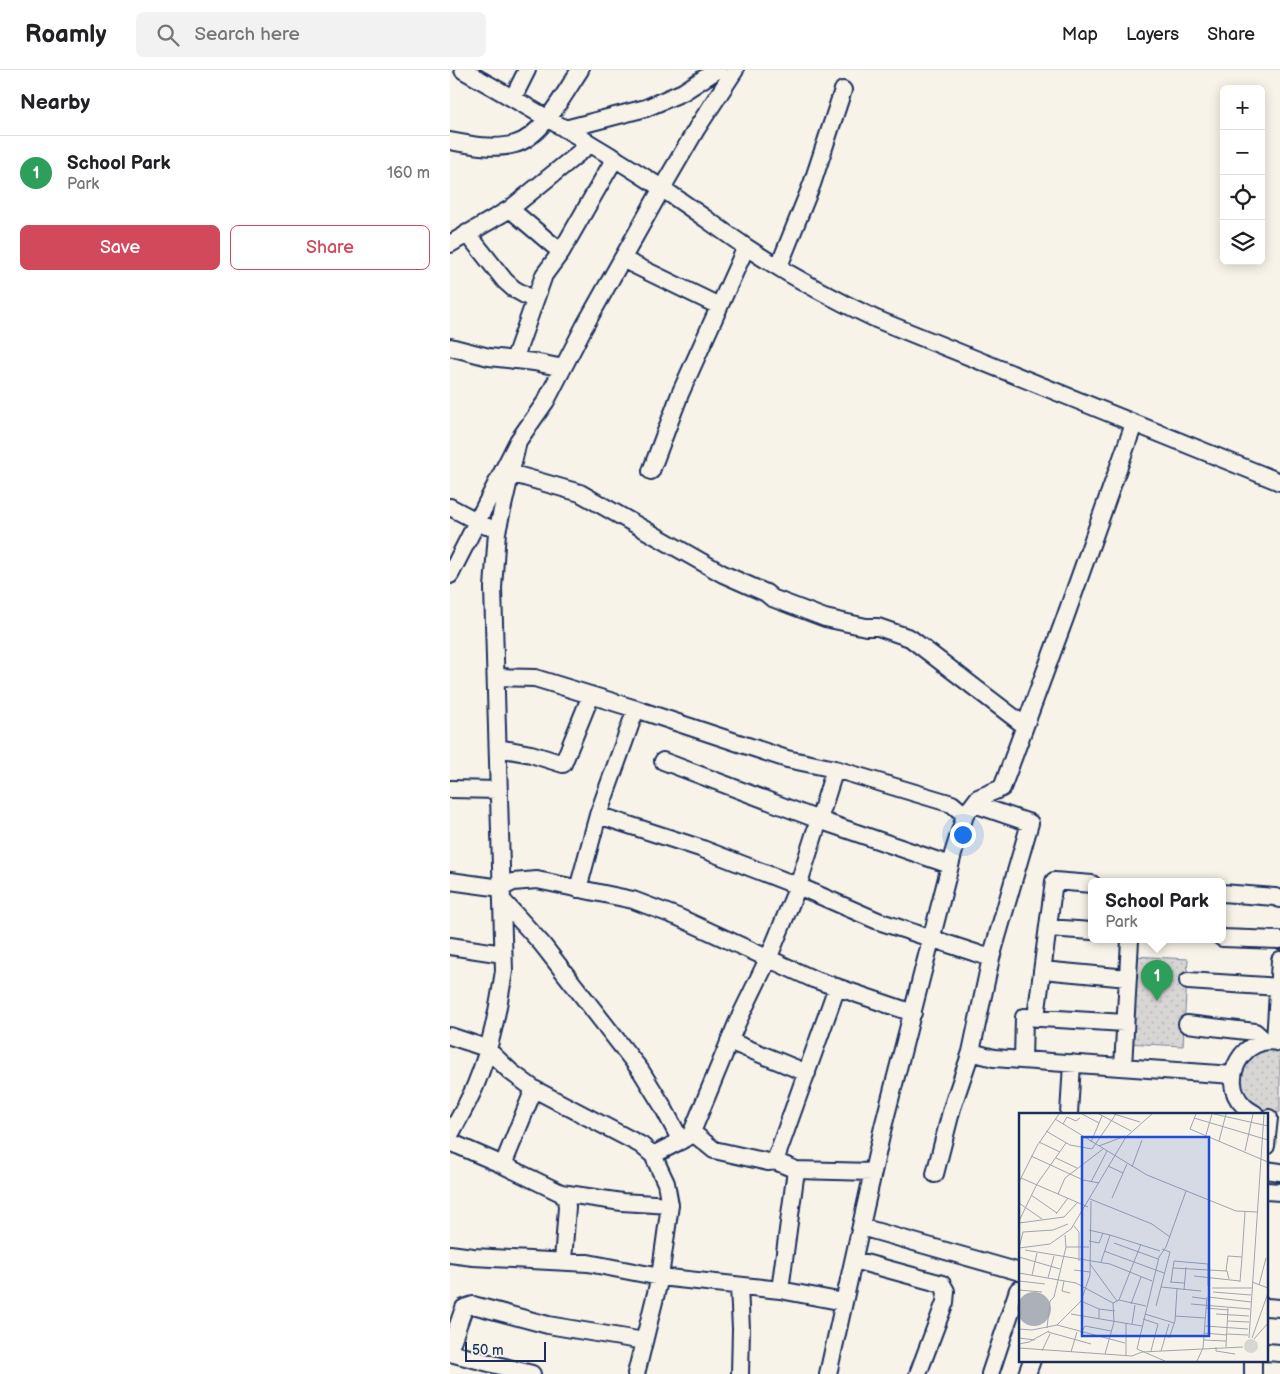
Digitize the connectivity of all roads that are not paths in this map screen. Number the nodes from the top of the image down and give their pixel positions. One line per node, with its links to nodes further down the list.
1 (463, 70): 7 (street)
2 (527, 70): 7 (street)
3 (580, 70): 8 (street)
4 (717, 70): 9 (street)
5 (735, 70): 13 (street)
6 (842, 90): 20 (street)
7 (513, 98): 8 (street)
8 (548, 118): 9 (street); 10 (street)
9 (565, 129): 11 (street)
10 (450, 141)
11 (590, 144): 12 (street); 14 (street)
12 (615, 158): 13 (street); 18 (street)
13 (662, 188): 17 (street); 19 (street)
14 (510, 209): 15 (street); 18 (street)
15 (467, 233): 16 (street); 21 (street)
16 (450, 244)
17 (746, 247): 20 (street); 22 (street)
18 (561, 252): 21 (street)
19 (622, 259): 22 (street); 25 (street)
20 (779, 266): 26 (street)
21 (534, 300): 24 (street)
22 (719, 306): 27 (street)
23 (450, 347): 24 (street)
24 (514, 360): 25 (street)
25 (563, 368): 28 (street)
26 (1134, 424): 29 (street); 37 (street)
27 (651, 471)
28 (507, 472): 31 (street); 32 (street); 37 (street)
29 (1280, 482)
30 (450, 507): 31 (street)
31 (477, 521): 32 (street); 33 (street)
32 (496, 532): 34 (street)
33 (450, 575)
34 (496, 677): 35 (street); 38 (street)
35 (591, 695): 36 (street); 38 (street)
36 (636, 709): 40 (street); 44 (street)
37 (1025, 726): 43 (street)
38 (498, 748): 42 (street)
39 (663, 761): 45 (street)
40 (835, 768): 43 (street); 45 (street)
41 (450, 789): 42 (street)
42 (499, 790): 52 (street)
43 (970, 810): 46 (street); 63 (street)
44 (598, 815): 49 (street); 50 (street)
45 (819, 820): 46 (street); 49 (street)
46 (950, 865): 56 (street)
47 (450, 880): 52 (street)
48 (1088, 884): 54 (street)
49 (798, 886): 56 (street); 62 (street)
50 (578, 889): 52 (street); 62 (street)
51 (1226, 893): 53 (street)
52 (501, 894): 61 (street); 90 (street)
53 (1280, 899)
54 (1048, 928): 55 (street); 65 (street)
55 (1088, 931)
56 (932, 937): 63 (street); 70 (street)
57 (1226, 938): 58 (street)
58 (1280, 940)
59 (1130, 943): 66 (street)
60 (450, 946): 61 (street)
61 (503, 954): 77 (street)
62 (768, 958): 68 (street); 75 (street)
63 (991, 958): 78 (street)
64 (1280, 960): 69 (street)
65 (1042, 970): 66 (street); 71 (street)
66 (1128, 978): 72 (street)
67 (1188, 981): 69 (street)
68 (837, 987): 70 (street); 82 (street)
69 (1279, 987): 76 (street)
70 (913, 1013): 96 (street)
71 (1036, 1017): 72 (street); 79 (street)
72 (1125, 1022): 81 (street)
73 (1187, 1024): 76 (street)
74 (450, 1036): 77 (street)
75 (729, 1040): 82 (street); 90 (street)
76 (1273, 1041): 83 (street)
77 (488, 1049): 84 (street); 89 (street)
78 (971, 1052): 79 (street); 97 (street)
79 (1023, 1060): 80 (street)
80 (1072, 1063): 81 (street); 85 (street)
81 (1122, 1067): 83 (street)
82 (807, 1073): 93 (street)
83 (1233, 1075): 86 (street)
84 (534, 1089): 92 (street); 94 (street)
85 (1069, 1113)
86 (1258, 1113)
87 (1270, 1119): 88 (street)
88 (1268, 1132)
89 (450, 1135)
90 (686, 1136): 92 (street); 93 (street)
91 (450, 1142): 94 (street)
92 (653, 1155): 99 (street)
93 (775, 1161): 95 (street)
94 (503, 1165): 98 (street)
95 (796, 1170): 96 (street); 107 (street)
96 (873, 1172): 100 (street)
97 (935, 1174)
98 (561, 1193): 99 (street); 103 (street)
99 (670, 1205): 105 (street)
100 (861, 1227): 102 (street); 104 (street)
101 (450, 1254): 103 (street)
102 (854, 1260): 109 (street); 118 (street)
103 (563, 1261): 105 (street)
104 (1019, 1272)
105 (660, 1277): 106 (street); 110 (street)
106 (739, 1286): 107 (street); 116 (street)
107 (780, 1290): 109 (street)
108 (1018, 1290): 119 (street)
109 (844, 1302): 117 (street)
110 (644, 1341): 111 (street); 115 (street)
111 (450, 1348)
112 (450, 1353): 114 (street)
113 (1031, 1362): 120 (street)
114 (532, 1374)
115 (636, 1374)
116 (740, 1374)
117 (828, 1374)
118 (918, 1374)
119 (990, 1374)
120 (1027, 1374)

